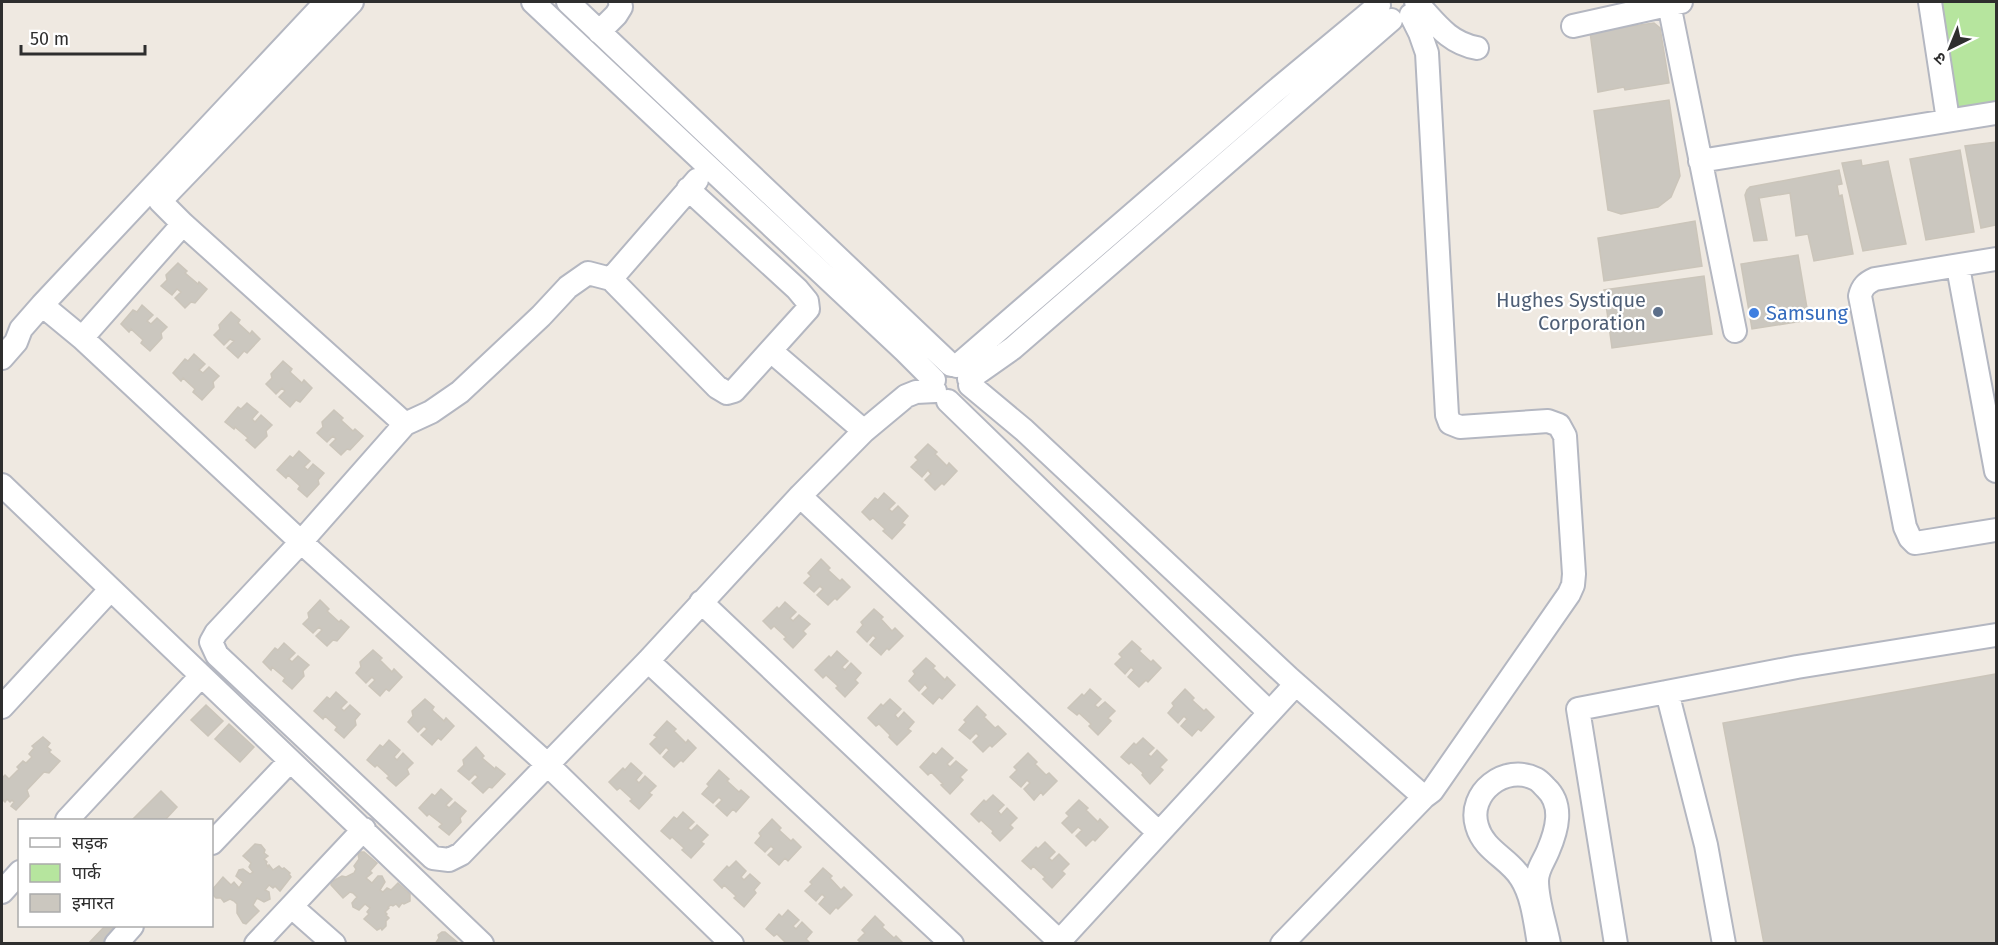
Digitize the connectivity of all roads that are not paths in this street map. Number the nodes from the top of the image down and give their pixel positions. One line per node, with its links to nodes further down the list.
1 (326, 2): 23 (street)
2 (352, 2): 18 (street)
3 (533, 2): 16 (street)
4 (568, 2): 10 (street)
5 (620, 2): 10 (street)
6 (1930, 2): 13 (street)
7 (1675, 3): 9 (street); 15 (street)
8 (1398, 7): 11 (street); 28 (street); 48 (street)
9 (1573, 26)
10 (599, 32): 14 (street)
11 (1477, 48)
12 (1996, 113): 13 (street)
13 (1948, 120): 15 (street)
14 (724, 150): 16 (street); 28 (street)
15 (1700, 161): 24 (street)
16 (708, 167): 17 (street); 29 (street)
17 (688, 189): 22 (street); 27 (street)
18 (160, 201): 19 (street); 23 (street)
19 (183, 224): 25 (street); 30 (street)
20 (1996, 259): 21 (street)
21 (1958, 267): 32 (street); 35 (street)
22 (611, 279): 27 (street); 30 (street)
23 (47, 309): 25 (street); 26 (street)
24 (1735, 331)
25 (82, 338): 36 (street)
26 (9, 350)
27 (771, 351): 31 (street)
28 (962, 374): 29 (street); 29 (street); 42 (street)
29 (939, 390): 31 (street); 45 (street)
30 (405, 424): 36 (street)
31 (864, 431): 34 (street)
32 (1996, 471)
33 (2, 485): 37 (street)
34 (800, 496): 38 (street); 51 (street)
35 (1996, 530)
36 (301, 542): 47 (street); 47 (street)
37 (110, 590): 41 (street); 44 (street)
38 (701, 602): 40 (street); 57 (street)
39 (1996, 635): 43 (street)
40 (648, 661): 47 (street); 63 (street)
41 (201, 676): 46 (street); 49 (street)
42 (1296, 684): 45 (street); 48 (street)
43 (1667, 692): 67 (street); 68 (street)
44 (2, 707)
45 (1269, 712): 51 (street)
46 (290, 761): 50 (street); 52 (street)
47 (548, 765): 62 (street)
48 (1424, 797): 64 (street)
49 (69, 819)
50 (364, 830): 55 (street); 61 (street)
51 (1158, 832): 57 (street)
52 (213, 842)
53 (18, 875): 54 (street)
54 (2, 892)
55 (292, 907): 59 (street); 60 (street)
56 (131, 927): 58 (street)
57 (1058, 942)
58 (116, 944)
59 (256, 944)
60 (334, 944)
61 (482, 944)
62 (732, 944)
63 (952, 944)
64 (1282, 944)
65 (1539, 944): 66 (street)
66 (1549, 944)
67 (1616, 944)
68 (1725, 944)

